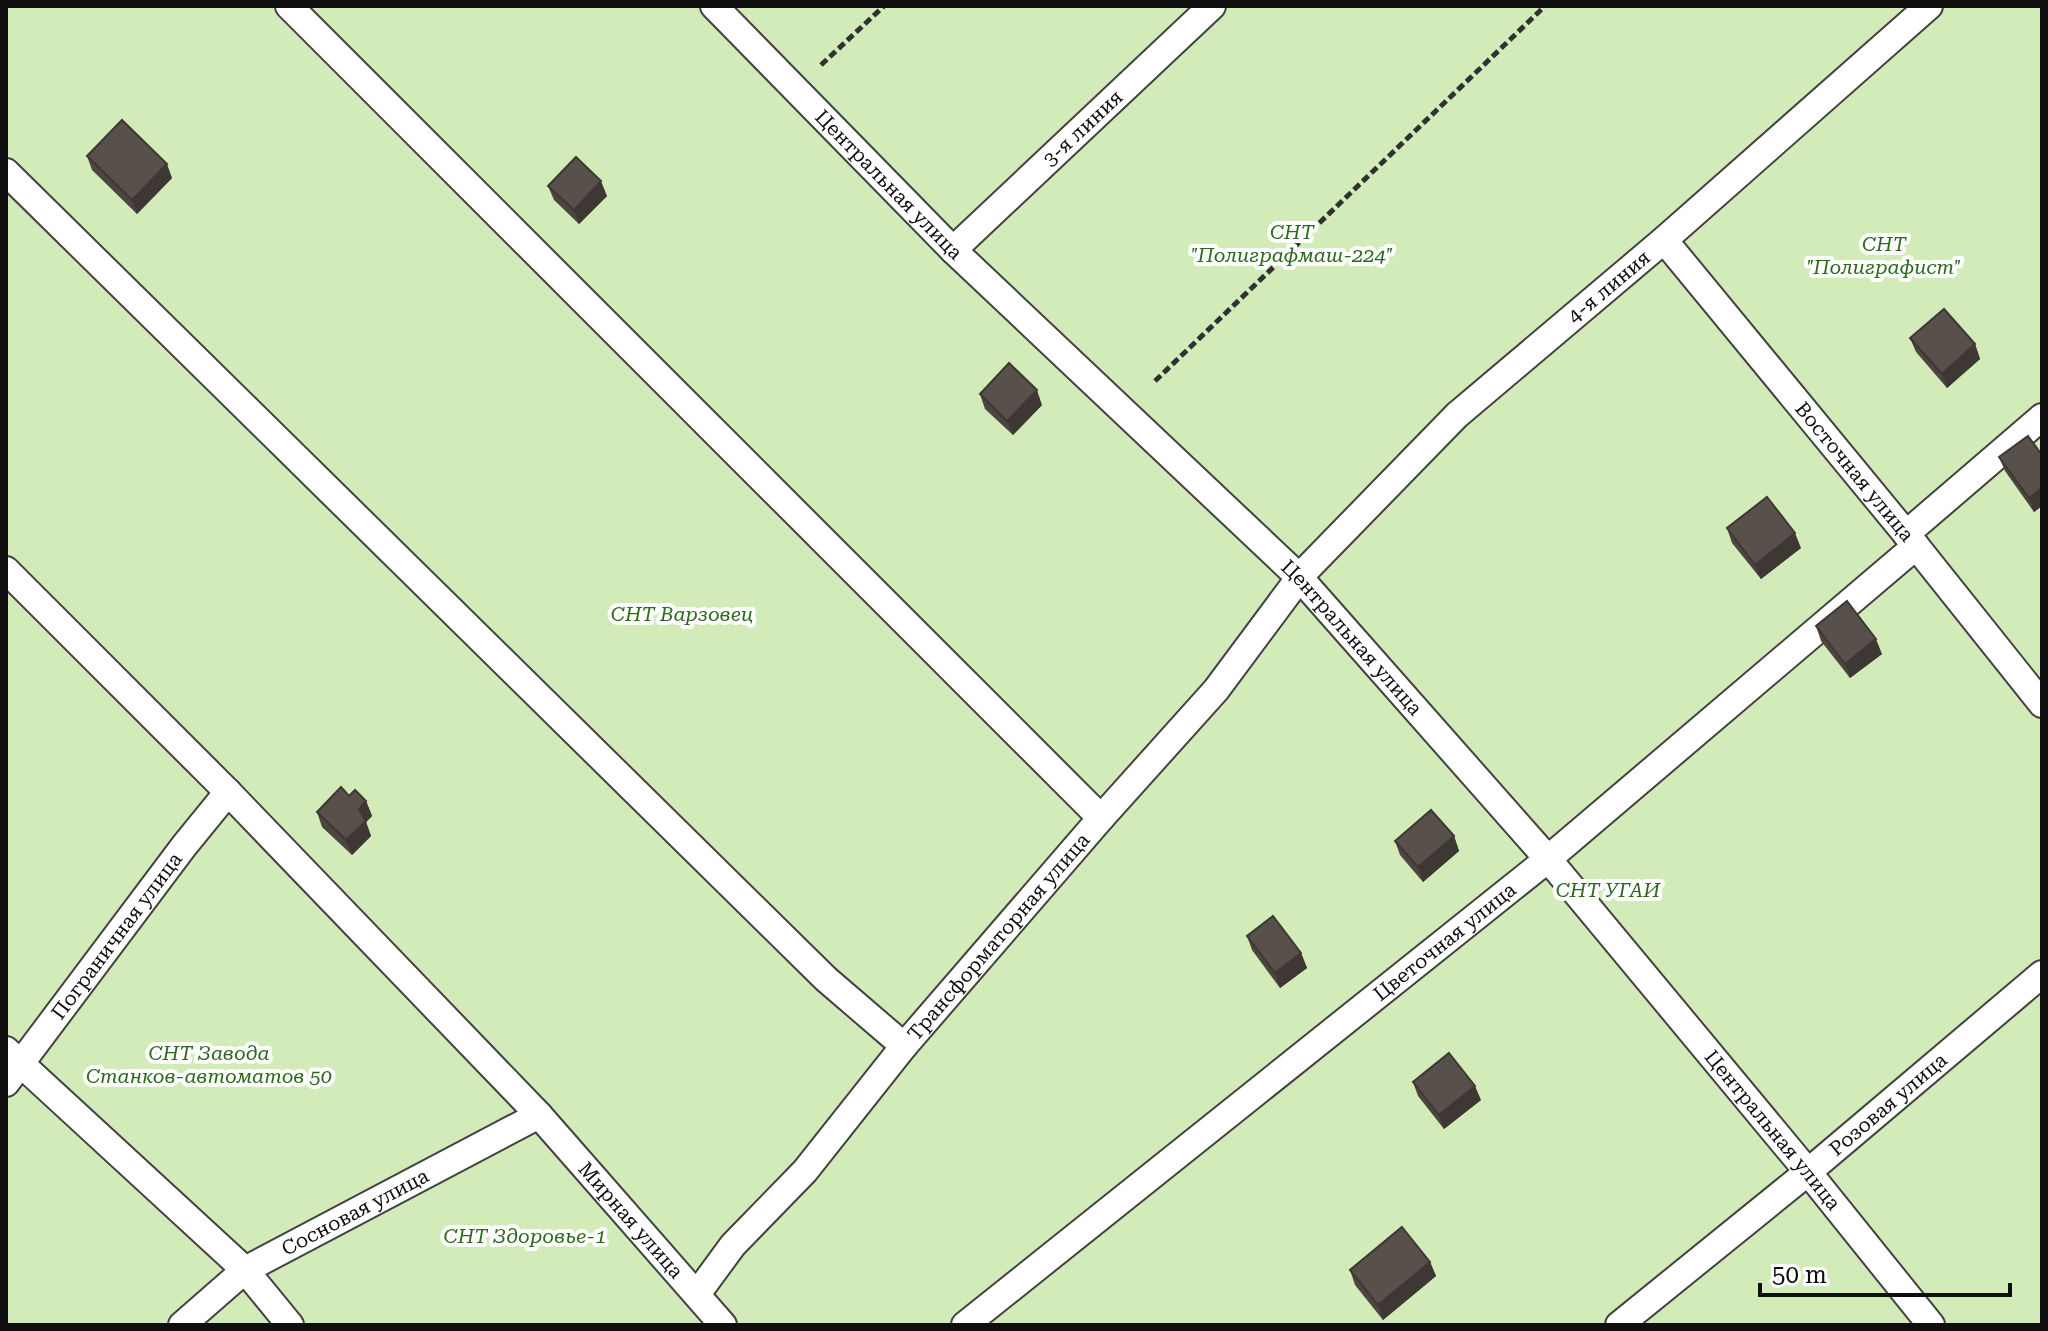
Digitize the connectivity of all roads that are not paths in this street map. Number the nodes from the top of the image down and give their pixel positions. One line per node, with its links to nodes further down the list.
1 (289, 6): 14 (street)
2 (714, 6): 7 (street, Центральная улица)
3 (1212, 6): 7 (street, 3-я линия)
4 (1910, 12): 6 (street, 4-я линия)
5 (6, 172): 17 (street)
6 (1664, 240): 9 (street, Восточная улица); 11 (street, 4-я линия)
7 (953, 250): 11 (street, Центральная улица)
8 (2042, 417): 9 (street, Цветочная улица)
9 (1911, 540): 12 (street, Восточная улица); 15 (street, Цветочная улица)
10 (6, 570): 13 (street, Мирная улица)
11 (1299, 577): 14 (street, Трансформаторная улица); 15 (street, Центральная улица)
12 (2042, 704)
13 (228, 792): 18 (street, Пограничная улица); 19 (street, Мирная улица)
14 (1101, 818): 17 (street, Трансформаторная улица)
15 (1548, 859): 20 (street, Центральная улица); 26 (street, Цветочная улица)
16 (2042, 974): 20 (street, Розовая улица)
17 (904, 1046): 22 (street, Трансформаторная улица)
18 (11, 1065): 21 (street)
19 (539, 1115): 21 (street, Сосновая улица); 22 (street, Мирная улица)
20 (1808, 1172): 27 (street, Розовая улица); 28 (street, Центральная улица)
21 (245, 1270): 23 (street, Сосновая улица); 24 (street)
22 (697, 1294): 25 (street, Мирная улица)
23 (182, 1325)
24 (290, 1325)
25 (723, 1325)
26 (965, 1325)
27 (1619, 1325)
28 (1931, 1325)

